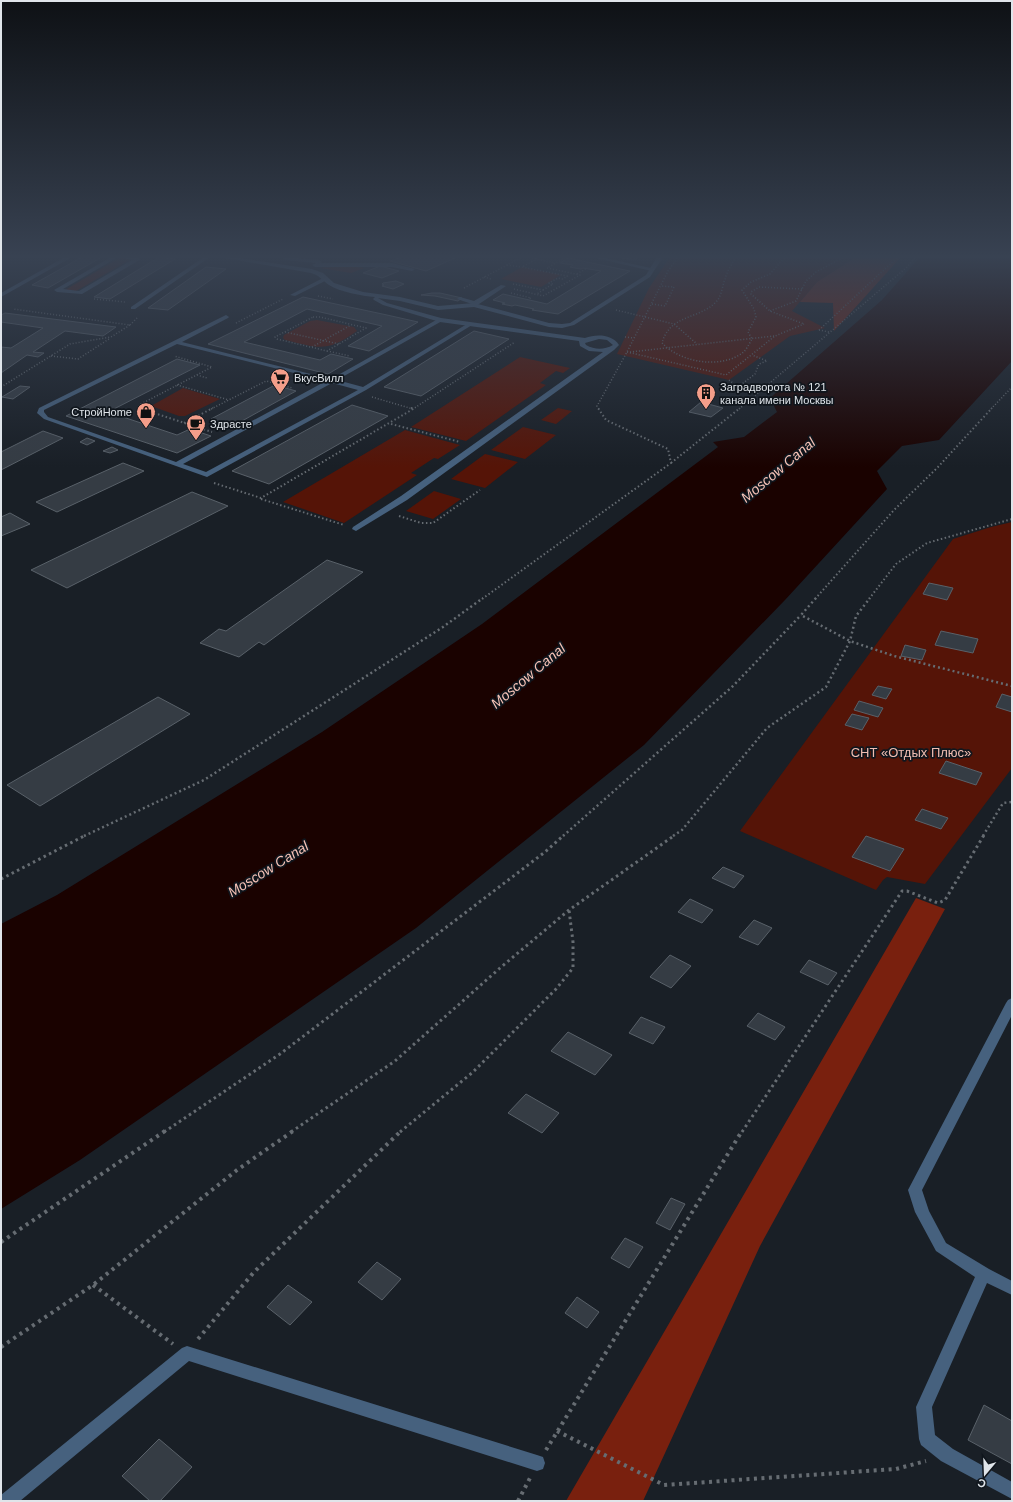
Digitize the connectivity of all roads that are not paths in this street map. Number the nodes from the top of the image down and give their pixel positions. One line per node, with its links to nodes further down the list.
1 (206, 327): 8 (street)
2 (427, 327): 7 (street)
3 (466, 327): 11 (street)
4 (485, 327): 6 (street)
5 (389, 339): 7 (street)
6 (584, 340): 9 (street); 9 (street)
7 (402, 341): 10 (street)
8 (176, 342): 10 (street); 12 (street)
9 (612, 349): 13 (street)
10 (332, 381): 11 (street); 12 (street)
11 (364, 389): 12 (street)
12 (177, 464)
13 (356, 529)
14 (1012, 1003): 15 (street)
15 (984, 1274): 16 (street); 18 (street)
16 (1012, 1288)
17 (537, 1463): 19 (street)
18 (1012, 1491)
19 (7, 1501)

